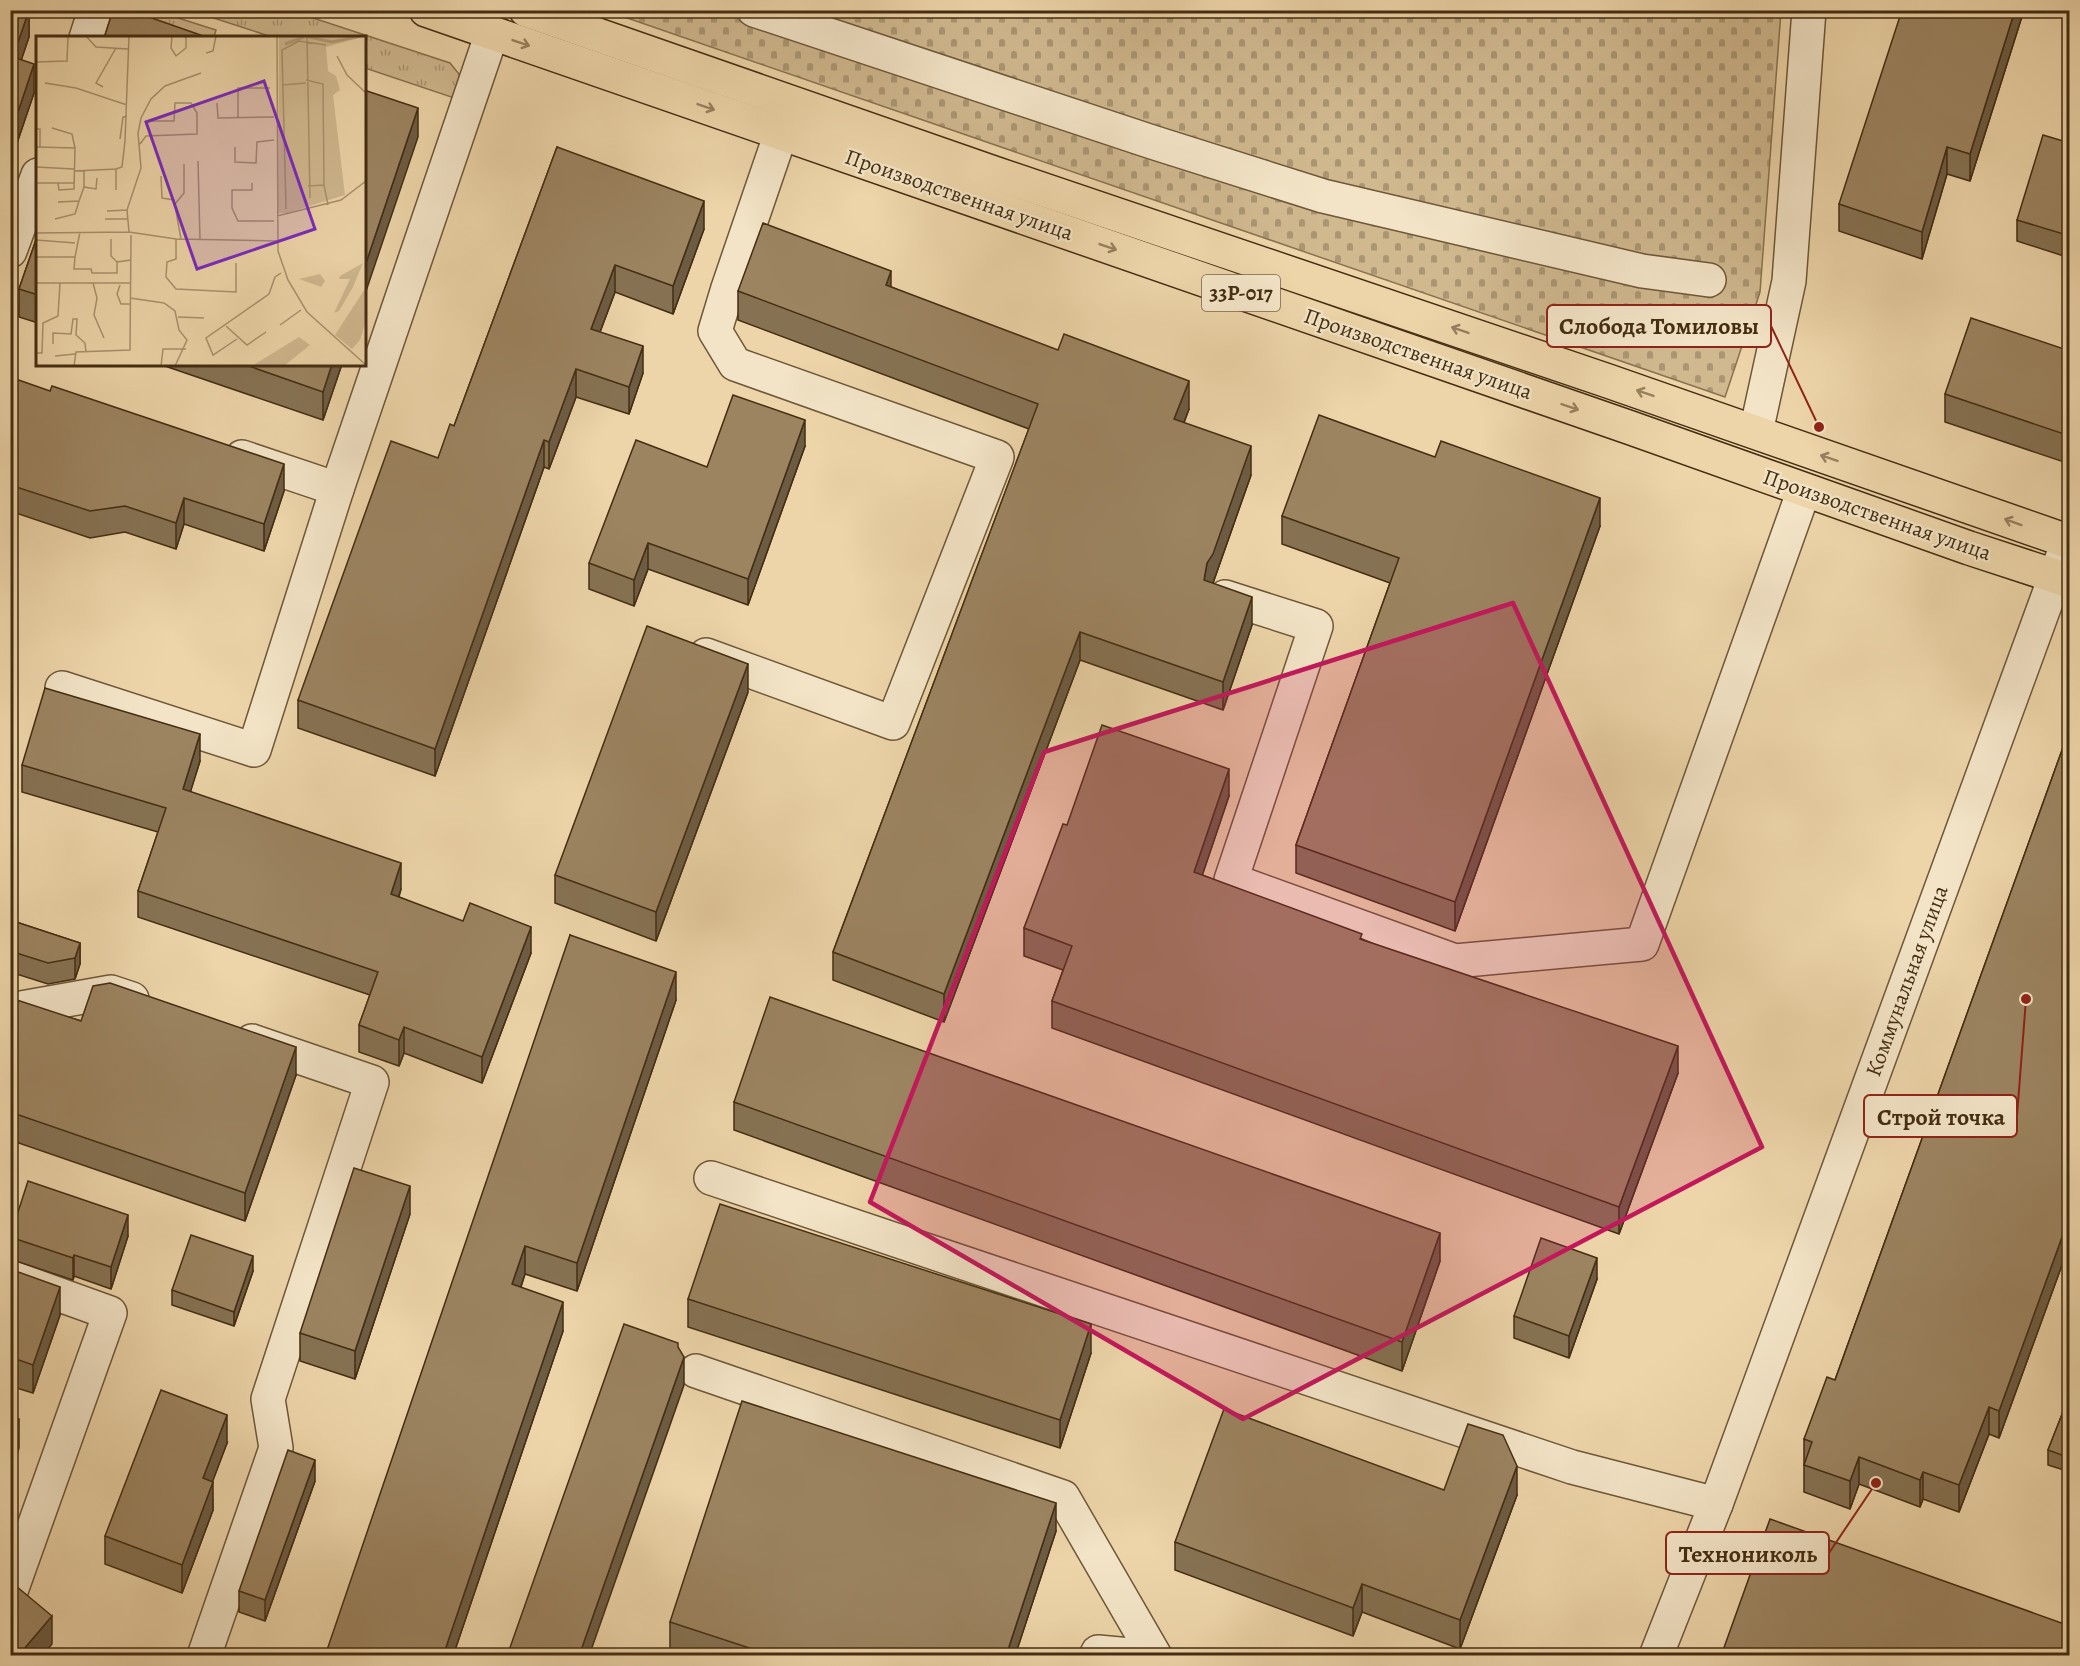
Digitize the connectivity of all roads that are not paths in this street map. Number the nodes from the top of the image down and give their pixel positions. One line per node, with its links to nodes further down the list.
1 (95, 10): 7 (street)
2 (426, 10): 6 (highway, Производственная улица / 33Р-017)
3 (526, 10): 12 (highway, Производственная улица / 33Р-017, one-way to 3)
4 (754, 10): 11 (street)
5 (1809, 10): 12 (street)
6 (492, 33): 8 (highway, Производственная улица / 33Р-017, one-way to 8); 14 (street)
7 (87, 36)
8 (781, 134): 15 (highway, Производственная улица / 33Р-017, one-way to 15); 19 (street)
9 (36, 180): 10 (street)
10 (10, 251)
11 (1709, 280)
12 (1756, 432): 16 (highway, Производственная улица / 33Р-017, one-way to 12)
13 (213, 448): 14 (street)
14 (338, 489): 20 (street)
15 (1804, 490): 17 (highway, Производственная улица / 33Р-017); 18 (street)
16 (2069, 542): 17 (street, Коммунальная улица)
17 (2062, 579): 27 (street, Коммунальная улица)
18 (1225, 597)
19 (700, 653)
20 (62, 688)
21 (10, 1010): 22 (street)
22 (165, 1011)
23 (220, 1029): 29 (street)
24 (711, 1178): 27 (street)
25 (10, 1277): 28 (street)
26 (696, 1371): 32 (street)
27 (1716, 1504): 33 (street, Коммунальная улица)
28 (11, 1591)
29 (204, 1656)
30 (1096, 1656): 31 (street)
31 (1141, 1656)
32 (1155, 1656)
33 (1656, 1656)

